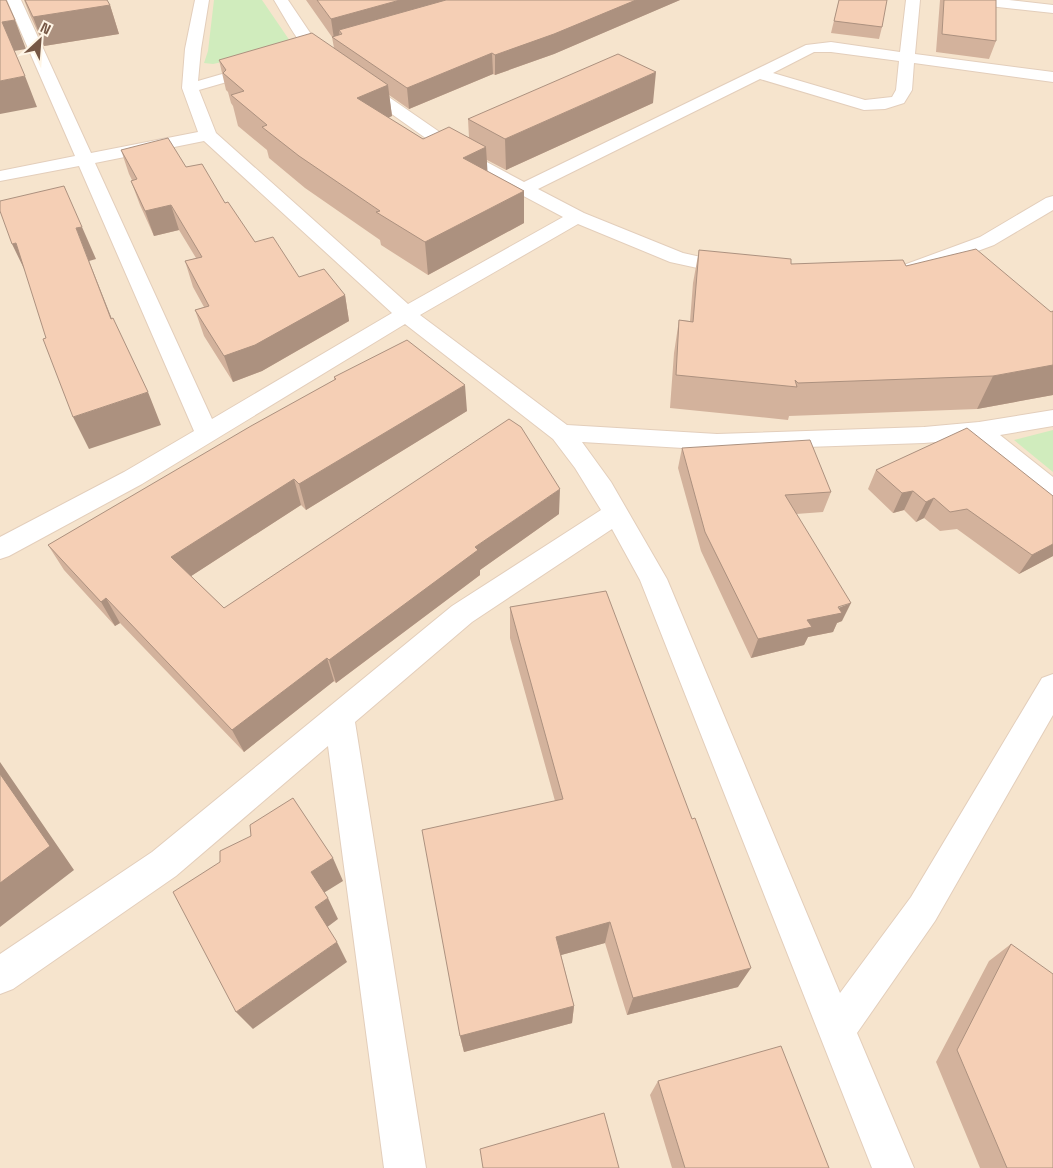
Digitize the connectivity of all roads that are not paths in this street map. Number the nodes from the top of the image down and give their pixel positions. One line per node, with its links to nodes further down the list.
1 (14, 0): 16 (street)
2 (202, 0): 14 (street)
3 (281, 0): 8 (street)
4 (913, 0): 10 (street)
5 (971, 0): 6 (street)
6 (1053, 9)
7 (334, 47): 8 (street)
8 (315, 52): 9 (street); 18 (street)
9 (297, 58)
10 (908, 59): 12 (street); 12 (street); 13 (street)
11 (270, 65): 14 (street)
12 (757, 73): 18 (street)
13 (1053, 77)
14 (190, 88): 15 (street)
15 (208, 135): 16 (street); 23 (street)
16 (83, 158): 17 (street); 27 (street)
17 (0, 176)
18 (524, 189): 20 (street)
19 (1053, 202): 22 (street)
20 (577, 217): 21 (street); 23 (street)
21 (747, 272)
22 (890, 273)
23 (406, 314): 26 (street); 27 (street)
24 (1053, 418): 25 (street)
25 (979, 430): 26 (street); 28 (street)
26 (561, 433): 29 (street)
27 (207, 434): 30 (street)
28 (1053, 491)
29 (616, 513): 32 (street); 34 (street)
30 (0, 549)
31 (1053, 687): 34 (street)
32 (340, 717): 33 (street); 35 (street)
33 (0, 976)
34 (836, 1030): 36 (street)
35 (405, 1168)
36 (893, 1168)

